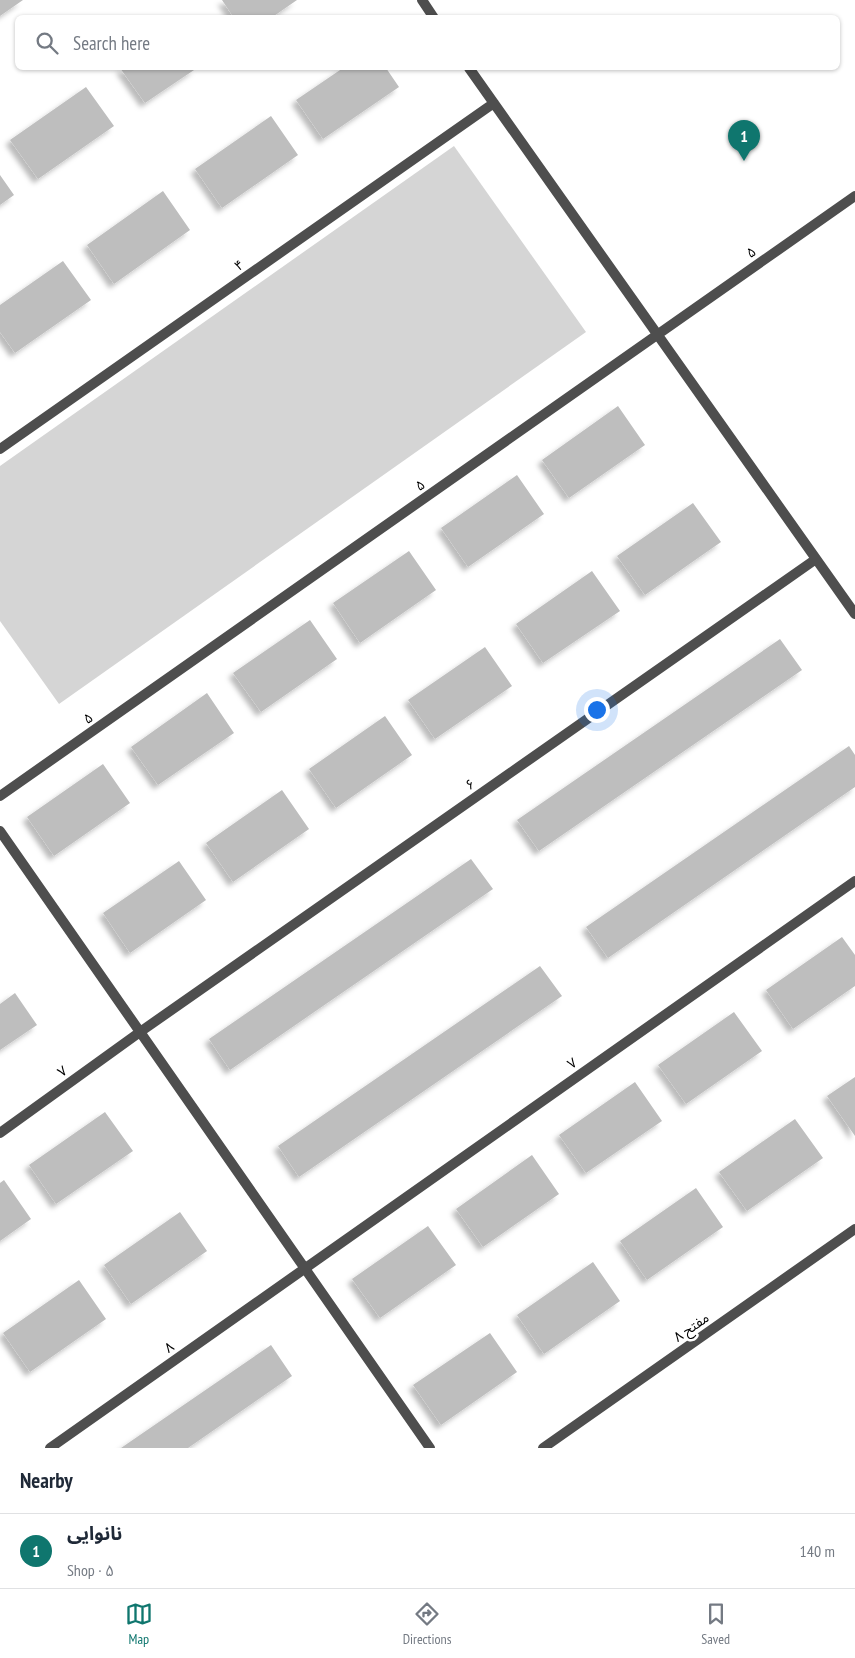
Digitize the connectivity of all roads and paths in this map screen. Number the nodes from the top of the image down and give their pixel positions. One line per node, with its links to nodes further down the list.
1 (422, 0): 2 (street)
2 (432, 15)
3 (470, 70): 4 (street)
4 (494, 103): 6 (street); 7 (street, ۴)
5 (855, 196): 6 (street, ۵)
6 (657, 335): 8 (street); 10 (street, ۵)
7 (0, 449)
8 (816, 559): 9 (street); 13 (street, ۶)
9 (855, 614)
10 (0, 796)
11 (0, 831): 13 (street)
12 (855, 881): 16 (street, ۷)
13 (140, 1032): 14 (street, ۷); 16 (street)
14 (0, 1133)
15 (855, 1229): 19 (street, ۸ مفتح)
16 (305, 1268): 17 (street, ۸); 18 (street)
17 (50, 1448)
18 (430, 1448)
19 (543, 1448)

